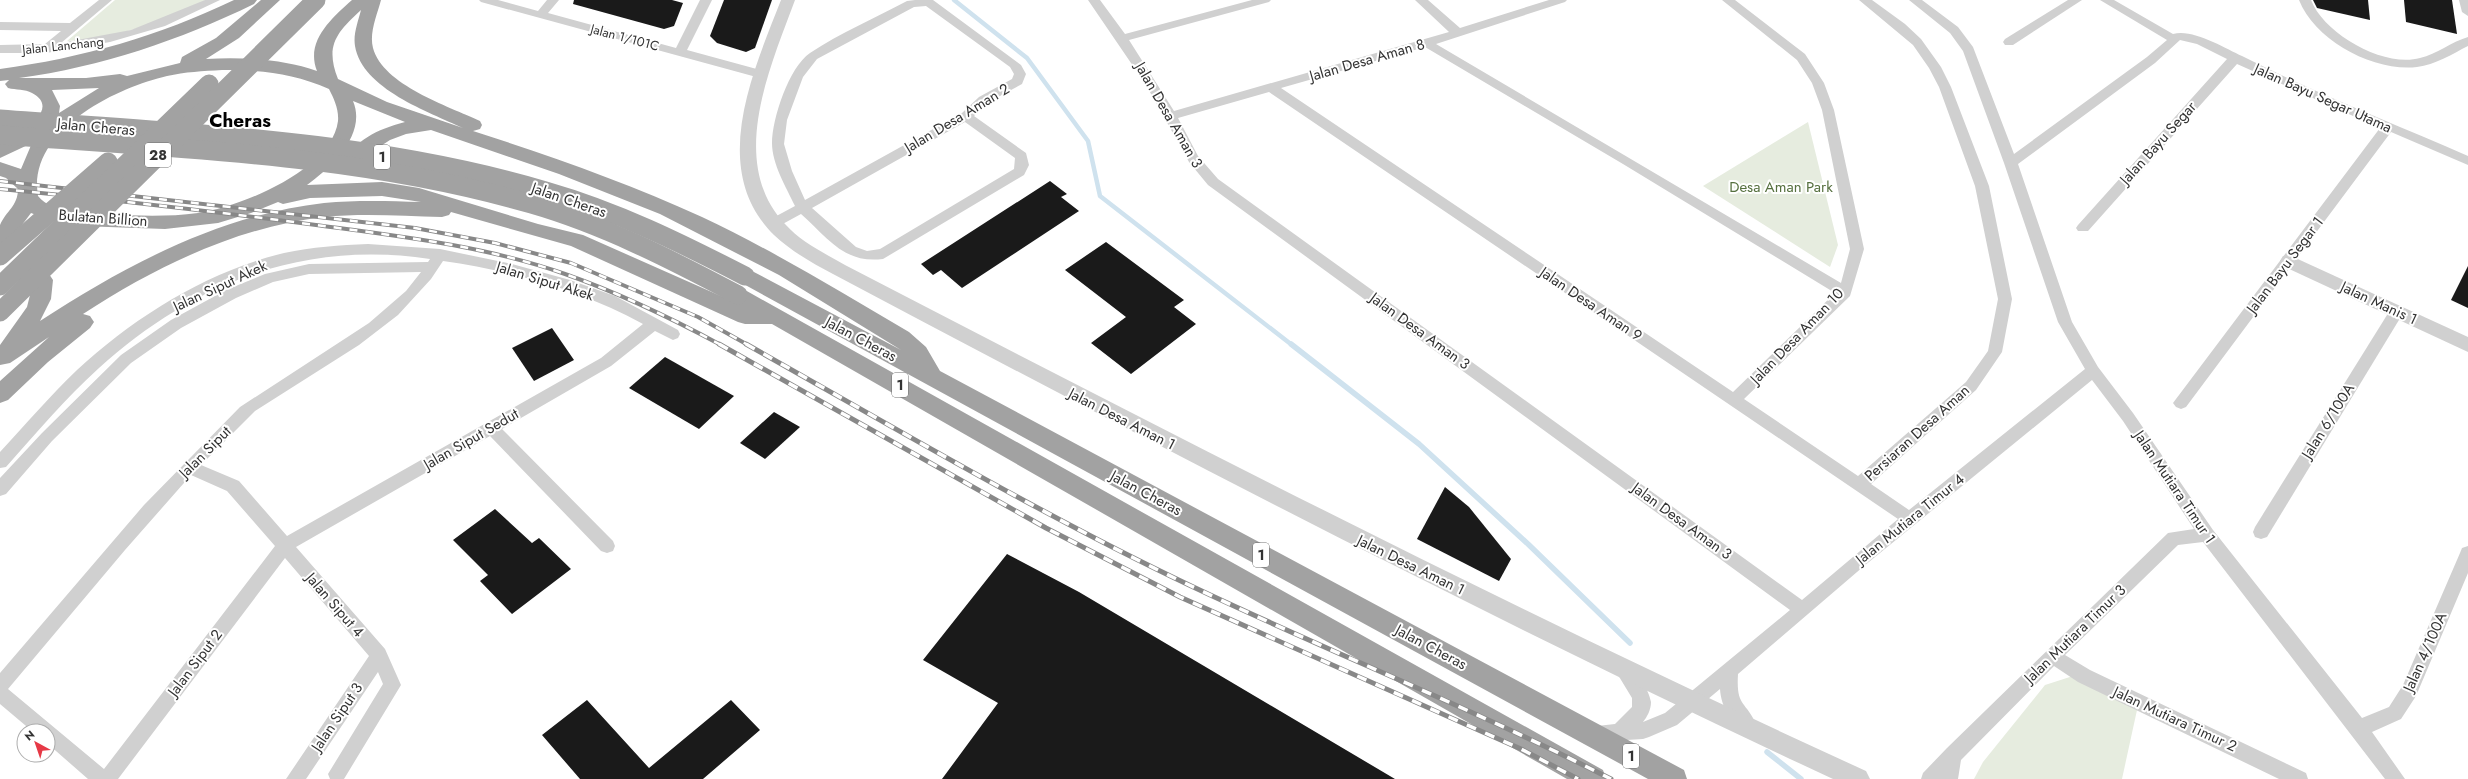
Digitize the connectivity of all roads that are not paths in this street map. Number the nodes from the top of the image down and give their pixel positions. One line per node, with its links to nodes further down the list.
1 (106, 0): 28 (street)
2 (214, 0): 36 (street, Jalan Lanchang)
3 (248, 0): 42 (highway)
4 (271, 0): 39 (highway)
5 (296, 0): 41 (highway, 28)
6 (316, 0): 73 (highway, 28, bridge)
7 (362, 0): 43 (highway, Bulatan Billion)
8 (372, 0): 53 (highway)
9 (553, 0): 26 (street)
10 (706, 0): 37 (street)
11 (788, 0): 40 (street, Jalan Desa Aman 1)
12 (1094, 0): 30 (street, Jalan Desa Aman 3)
13 (1265, 0): 24 (street)
14 (1421, 0): 29 (street)
15 (1561, 0): 29 (street, Jalan Desa Aman 8)
16 (1728, 0): 71 (street, Jalan Desa Aman 10)
17 (1866, 0): 87 (street, Persiaran Desa Aman)
18 (1915, 0): 54 (street, Jalan Mutiara Timur 1)
19 (2076, 0): 32 (street)
20 (2106, 0): 31 (street, Jalan Bayu Segar Utama)
21 (2305, 0): 33 (street)
22 (2465, 0): 25 (street)
23 (487, 1): 26 (street, Jalan 1/101C)
24 (1234, 4): 30 (street)
25 (2468, 12)
26 (541, 14): 37 (street, Jalan 1/101C)
27 (0, 26): 28 (street, Jalan Lanchang)
28 (73, 27): 36 (street)
29 (1458, 33): 34 (street, Jalan Desa Aman 8)
30 (1123, 38): 46 (street, Jalan Desa Aman 3)
31 (2176, 38): 38 (street, Jalan Bayu Segar Utama); 54 (street)
32 (2009, 42)
33 (2468, 42)
34 (1426, 43): 44 (street, Jalan Desa Aman 8); 71 (street)
35 (0, 49): 36 (street, Jalan Lanchang)
36 (46, 49)
37 (680, 52): 40 (street, Jalan 1/101C)
38 (2235, 58): 49 (street, Jalan Bayu Segar Utama); 63 (street, Jalan Bayu Segar)
39 (155, 73): 42 (highway); 43 (highway); 57 (highway)
40 (760, 74): 62 (street, Jalan Desa Aman 1)
41 (216, 77): 65 (highway, bridge); 70 (highway, 28, bridge)
42 (4, 81): 51 (highway)
43 (333, 85): 48 (highway); 59 (highway, Bulatan Billion)
44 (1272, 88): 46 (street, Jalan Desa Aman 8); 82 (street, Jalan Desa Aman 9)
45 (966, 116): 58 (street, Jalan Desa Aman 2); 58 (street); 58 (street, Jalan Desa Aman 2)
46 (1170, 116): 95 (street, Jalan Desa Aman 3)
47 (0, 119): 69 (highway, Jalan Cheras / 1, bridge)
48 (438, 126): 53 (highway); 56 (highway)
49 (2388, 127): 52 (street, Jalan Bayu Segar Utama); 67 (street, Jalan Bayu Segar 1)
50 (0, 135): 69 (highway, Jalan Cheras / 1, bridge)
51 (0, 152)
52 (2468, 161)
53 (552, 163): 80 (highway)
54 (2010, 163): 79 (street, Jalan Mutiara Timur 1)
55 (0, 169): 57 (highway, Bulatan Billion)
56 (382, 189): 59 (highway); 61 (highway)
57 (27, 192): 59 (highway, Bulatan Billion); 64 (highway)
58 (802, 207): 62 (street, Jalan Desa Aman 2)
59 (244, 208): 78 (highway)
60 (375, 209): 61 (highway); 78 (highway); 81 (highway)
61 (477, 212): 74 (highway)
62 (774, 223): 98 (street, Jalan Desa Aman 1)
63 (2083, 228)
64 (0, 240)
65 (0, 256)
66 (436, 260): 75 (street, Jalan Siput Akek); 85 (street, Jalan Siput Akek); 86 (street, Jalan Siput); 88 (street)
67 (2289, 261): 72 (street, Jalan Manis 1); 83 (street, Jalan Bayu Segar 1)
68 (0, 273): 78 (highway)
69 (742, 285): 74 (highway, Jalan Cheras / 1); 80 (highway, Jalan Cheras / 1)
70 (0, 286)
71 (1845, 292): 82 (street, Jalan Desa Aman 10)
72 (2396, 311): 77 (street, Jalan Manis 1); 90 (street, Jalan 6/100A)
73 (0, 312)
74 (777, 316): 114 (highway, Jalan Cheras / 1)
75 (653, 324): 76 (street, Jalan Siput Akek); 84 (street, Jalan Siput Sedut)
76 (672, 334)
77 (2468, 345)
78 (1, 358)
79 (2093, 372): 89 (street, Jalan Mutiara Timur 4); 91 (street, Jalan Mutiara Timur 1)
80 (932, 377): 107 (highway, Jalan Cheras / 1)
81 (0, 394)
82 (1733, 401): 87 (street, Jalan Desa Aman 9)
83 (2181, 403)
84 (491, 427): 92 (street, Jalan Siput Sedut); 93 (street)
85 (0, 462)
86 (189, 467): 92 (street, Jalan Siput 4); 100 (street, Jalan Siput)
87 (1860, 484): 89 (street, Jalan Desa Aman 9)
88 (0, 489)
89 (1910, 519): 95 (street, Jalan Mutiara Timur 4)
90 (2261, 532)
91 (2207, 535): 97 (street, Jalan Mutiara Timur 3); 104 (street, Jalan Mutiara Timur 1)
92 (284, 546): 96 (street, Jalan Siput 4); 112 (street, Jalan Siput 2)
93 (607, 546)
94 (2468, 553): 104 (street, Jalan 4/100A)
95 (1803, 610): 99 (street, Jalan Mutiara Timur 4)
96 (379, 655): 110 (street, Jalan Siput 4); 113 (street, Jalan Siput 3)
97 (2052, 656): 109 (street, Jalan Mutiara Timur 3); 119 (street, Jalan Mutiara Timur 2)
98 (1624, 670): 102 (street, Jalan Desa Aman 1); 106 (street)
99 (1730, 670): 102 (street, Jalan Mutiara Timur 4); 105 (street)
100 (0, 686)
101 (0, 693): 103 (street)
102 (1691, 701): 105 (street, Jalan Desa Aman 1); 106 (street, Jalan Mutiara Timur 4)
103 (36, 723)
104 (2358, 726): 120 (street, Jalan Mutiara Timur 1)
105 (1753, 730): 116 (street, Jalan Desa Aman 1)
106 (1618, 732): 107 (street, Jalan Mutiara Timur 4)
107 (1589, 733): 115 (highway, Jalan Cheras / 1)
108 (56, 740): 111 (street)
109 (1953, 754): 117 (street, Jalan Mutiara Timur 3); 118 (street)
110 (337, 774)
111 (102, 779)
112 (107, 779)
113 (295, 779)
114 (1593, 779)
115 (1674, 779)
116 (1858, 779)
117 (1930, 779)
118 (1949, 779)
119 (2298, 779)
120 (2396, 779)

